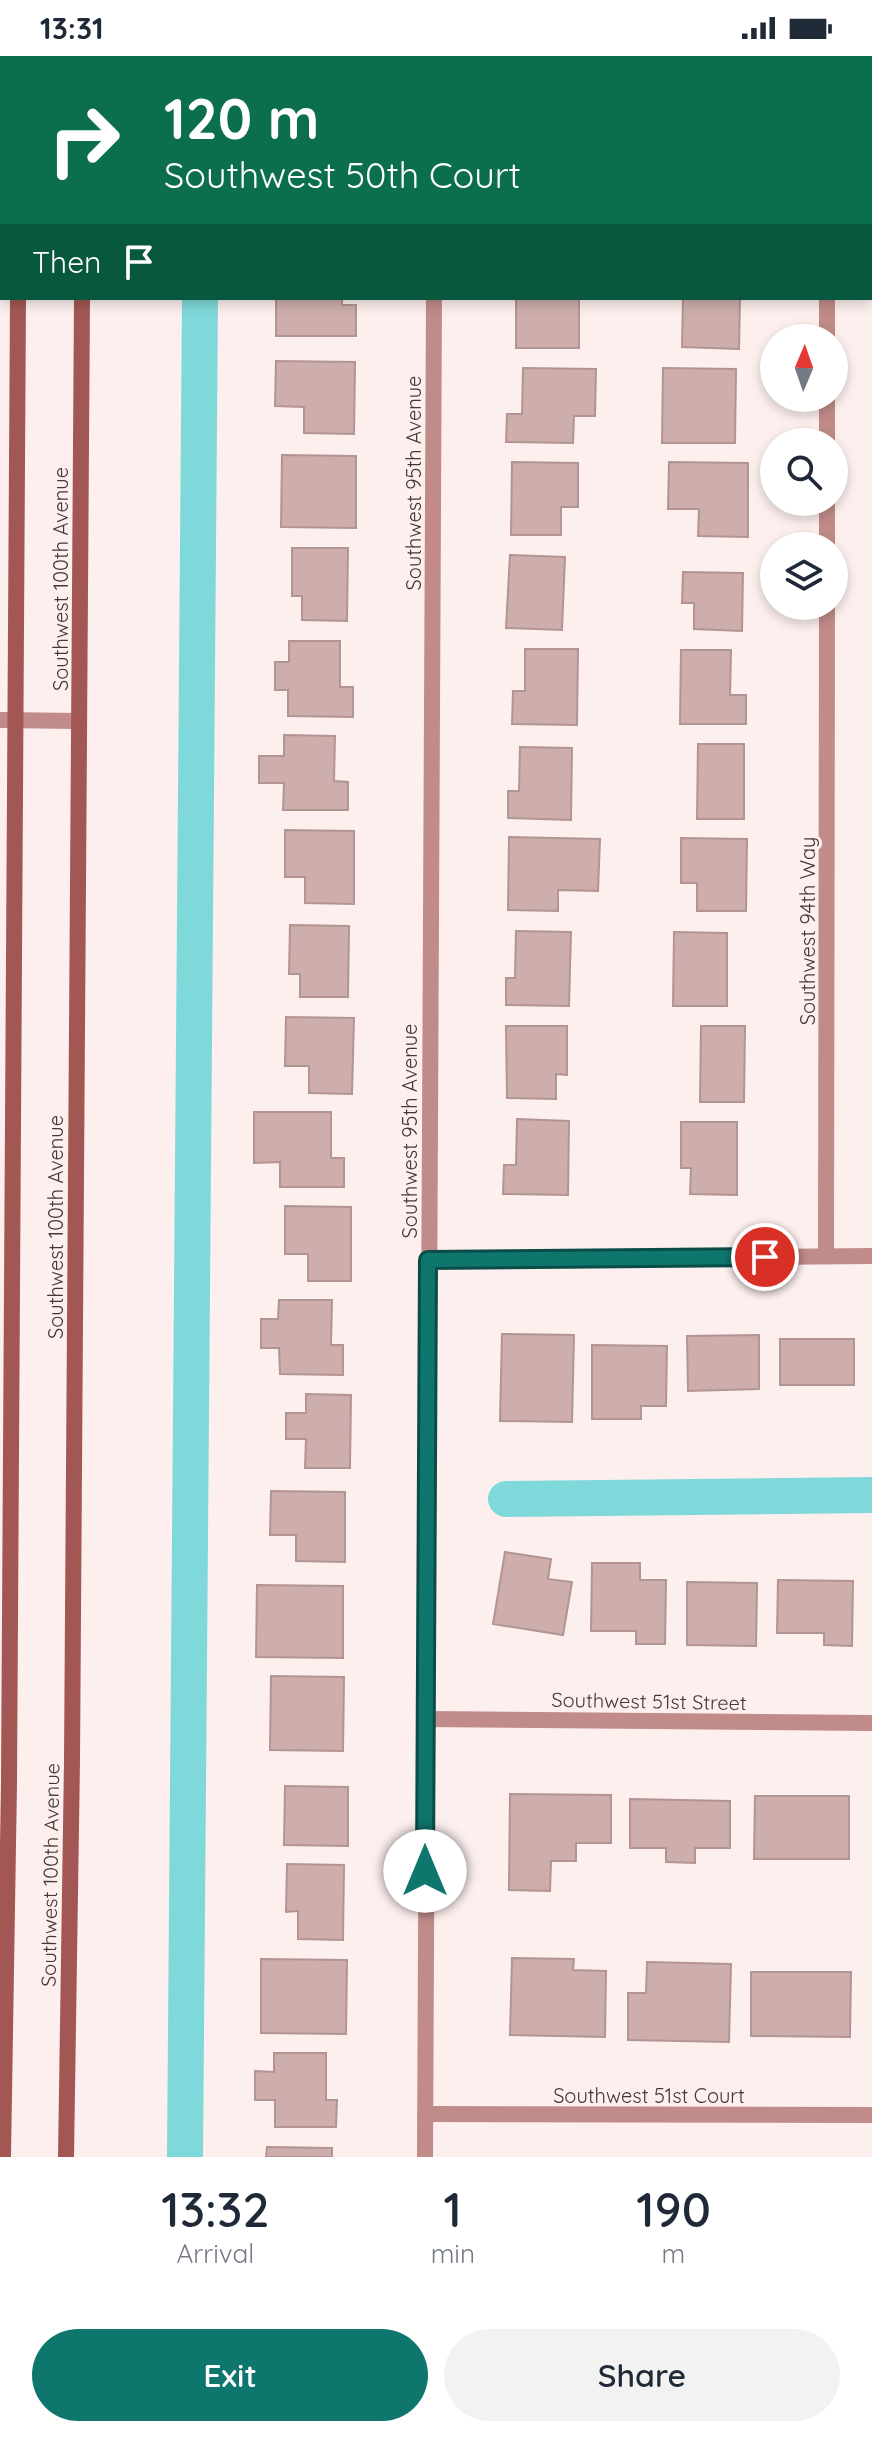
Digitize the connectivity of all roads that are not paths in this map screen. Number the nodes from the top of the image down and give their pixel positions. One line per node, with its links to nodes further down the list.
1 (18, 300): 7 (main road, Southwest 100th Avenue)
2 (82, 300): 8 (main road, Southwest 100th Avenue)
3 (434, 300): 11 (street, Southwest 95th Avenue)
4 (827, 300): 5 (street)
5 (827, 324)
6 (827, 620): 9 (street, Southwest 94th Way)
7 (8, 720): 8 (street); 16 (main road, Southwest 100th Avenue)
8 (79, 721): 17 (main road, Southwest 100th Avenue)
9 (826, 1256): 10 (street); 11 (street)
10 (872, 1256)
11 (428, 1260): 12 (street, Southwest 95th Avenue)
12 (426, 1719): 13 (street, Southwest 51st Street); 14 (street, Southwest 95th Avenue)
13 (872, 1723)
14 (425, 2114): 15 (street, Southwest 51st Court); 18 (street, Southwest 95th Avenue)
15 (872, 2115)
16 (3, 2157)
17 (66, 2157)
18 (425, 2157)

